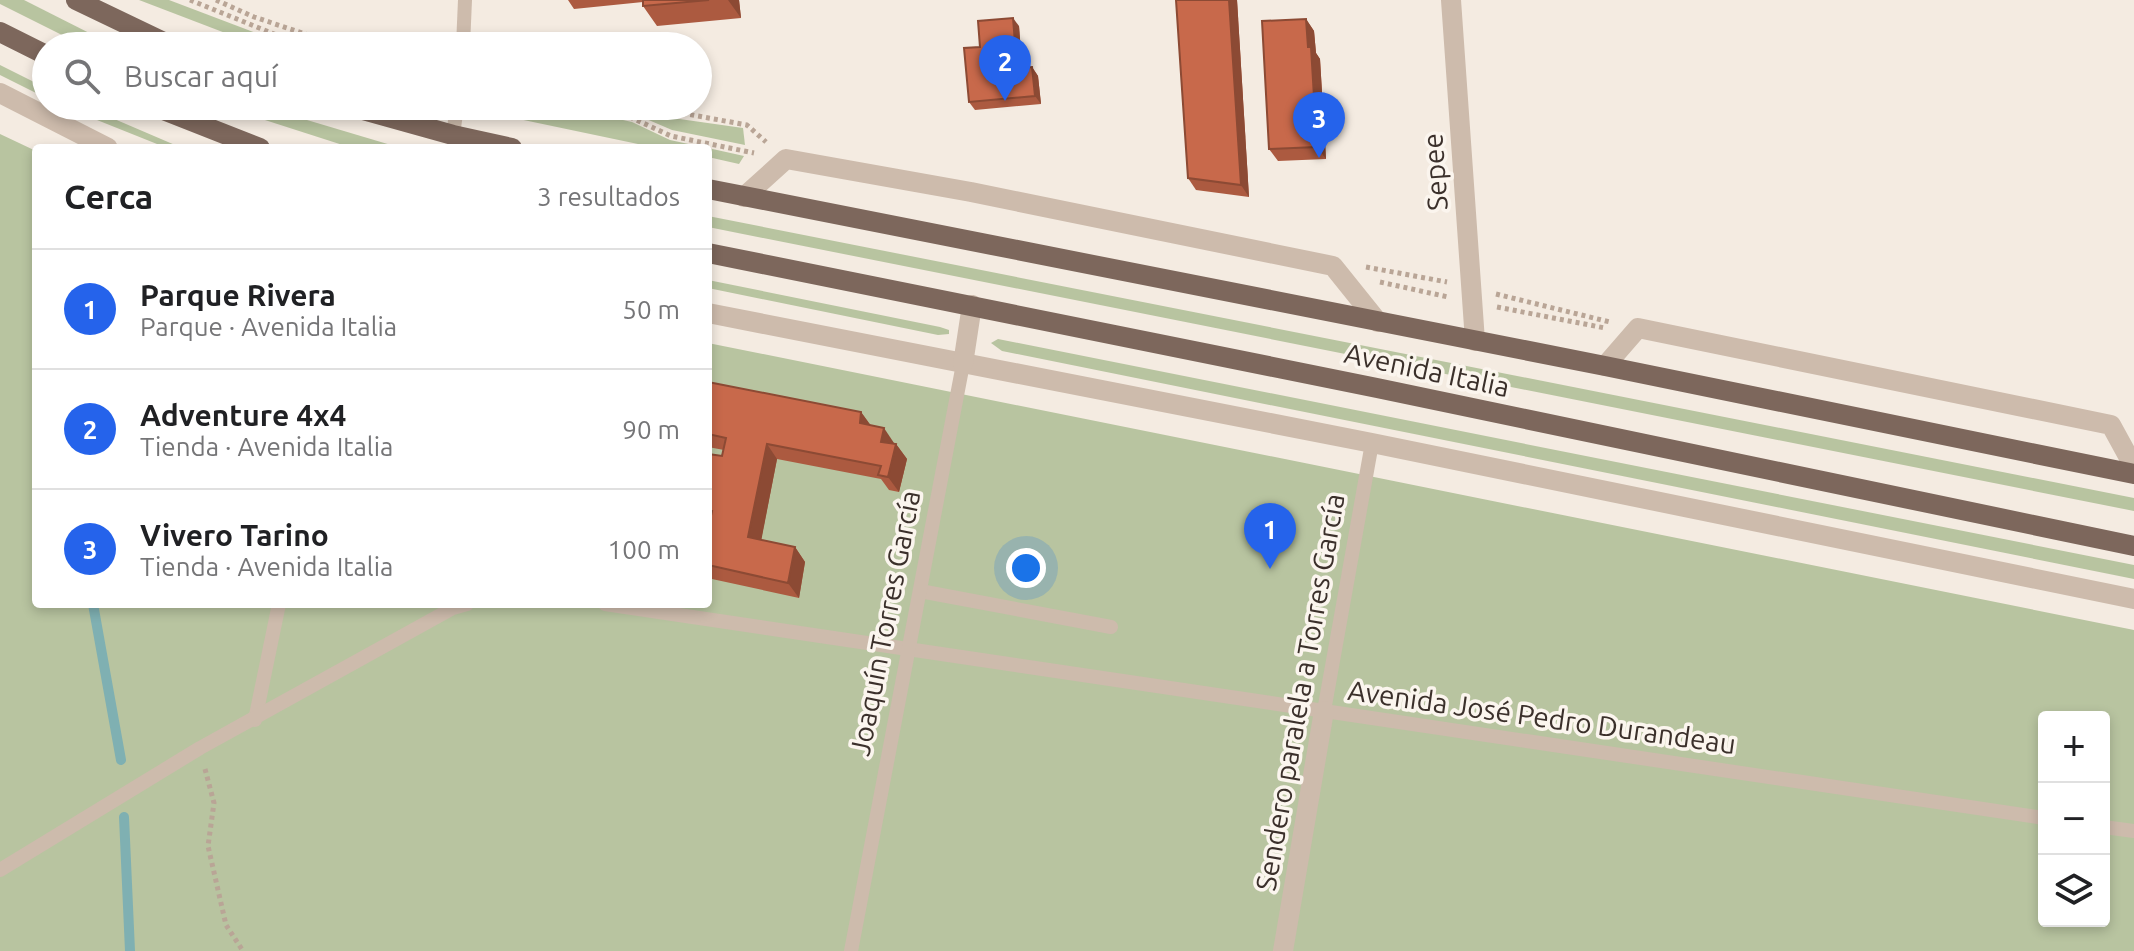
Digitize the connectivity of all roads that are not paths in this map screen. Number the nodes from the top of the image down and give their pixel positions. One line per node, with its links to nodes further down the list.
1 (76, 0): 5 (main road)
2 (465, 0): 6 (lane)
3 (1451, 0): 24 (street, Sepee)
4 (0, 32): 7 (main road)
5 (143, 32)
6 (464, 32)
7 (32, 48)
8 (0, 93): 9 (street)
9 (32, 109)
10 (53, 120): 15 (street)
11 (189, 120): 16 (main road)
12 (399, 120): 14 (main road)
13 (455, 120): 14 (lane)
14 (453, 135): 17 (main road)
15 (100, 144)
16 (250, 144)
17 (494, 144)
18 (712, 190): 19 (main road, Avenida Italia)
19 (744, 197): 23 (main road, Avenida Italia); 23 (street, Avenida Italia)
20 (712, 254): 21 (main road, Avenida Italia)
21 (972, 305): 25 (street, Joaquín Torres García); 30 (main road, Avenida Italia)
22 (712, 314): 25 (street)
23 (1378, 322): 24 (main road, Avenida Italia)
24 (1475, 341): 26 (main road, Avenida Italia)
25 (963, 364): 27 (street); 31 (lane, Joaquín Torres García)
26 (1605, 366): 28 (street); 29 (main road, Avenida Italia)
27 (1372, 443): 32 (street); 38 (lane, Sendero paralela a Torres García)
28 (2134, 467)
29 (2134, 474)
30 (2134, 546)
31 (920, 591): 36 (lane); 37 (lane, Joaquín Torres García)
32 (2134, 599)
33 (278, 608): 39 (lane)
34 (453, 608): 39 (lane)
35 (631, 608): 37 (lane, Avenida José Pedro Durandeau)
36 (1111, 627)
37 (909, 650): 38 (lane, Avenida José Pedro Durandeau); 44 (lane, Joaquín Torres García)
38 (1324, 711): 40 (lane, Avenida José Pedro Durandeau); 45 (street, Sendero paralela a Torres García)
39 (255, 720): 43 (lane)
40 (2038, 817)
41 (2110, 828): 42 (lane)
42 (2134, 831)
43 (0, 870)
44 (851, 951)
45 (1283, 951)

